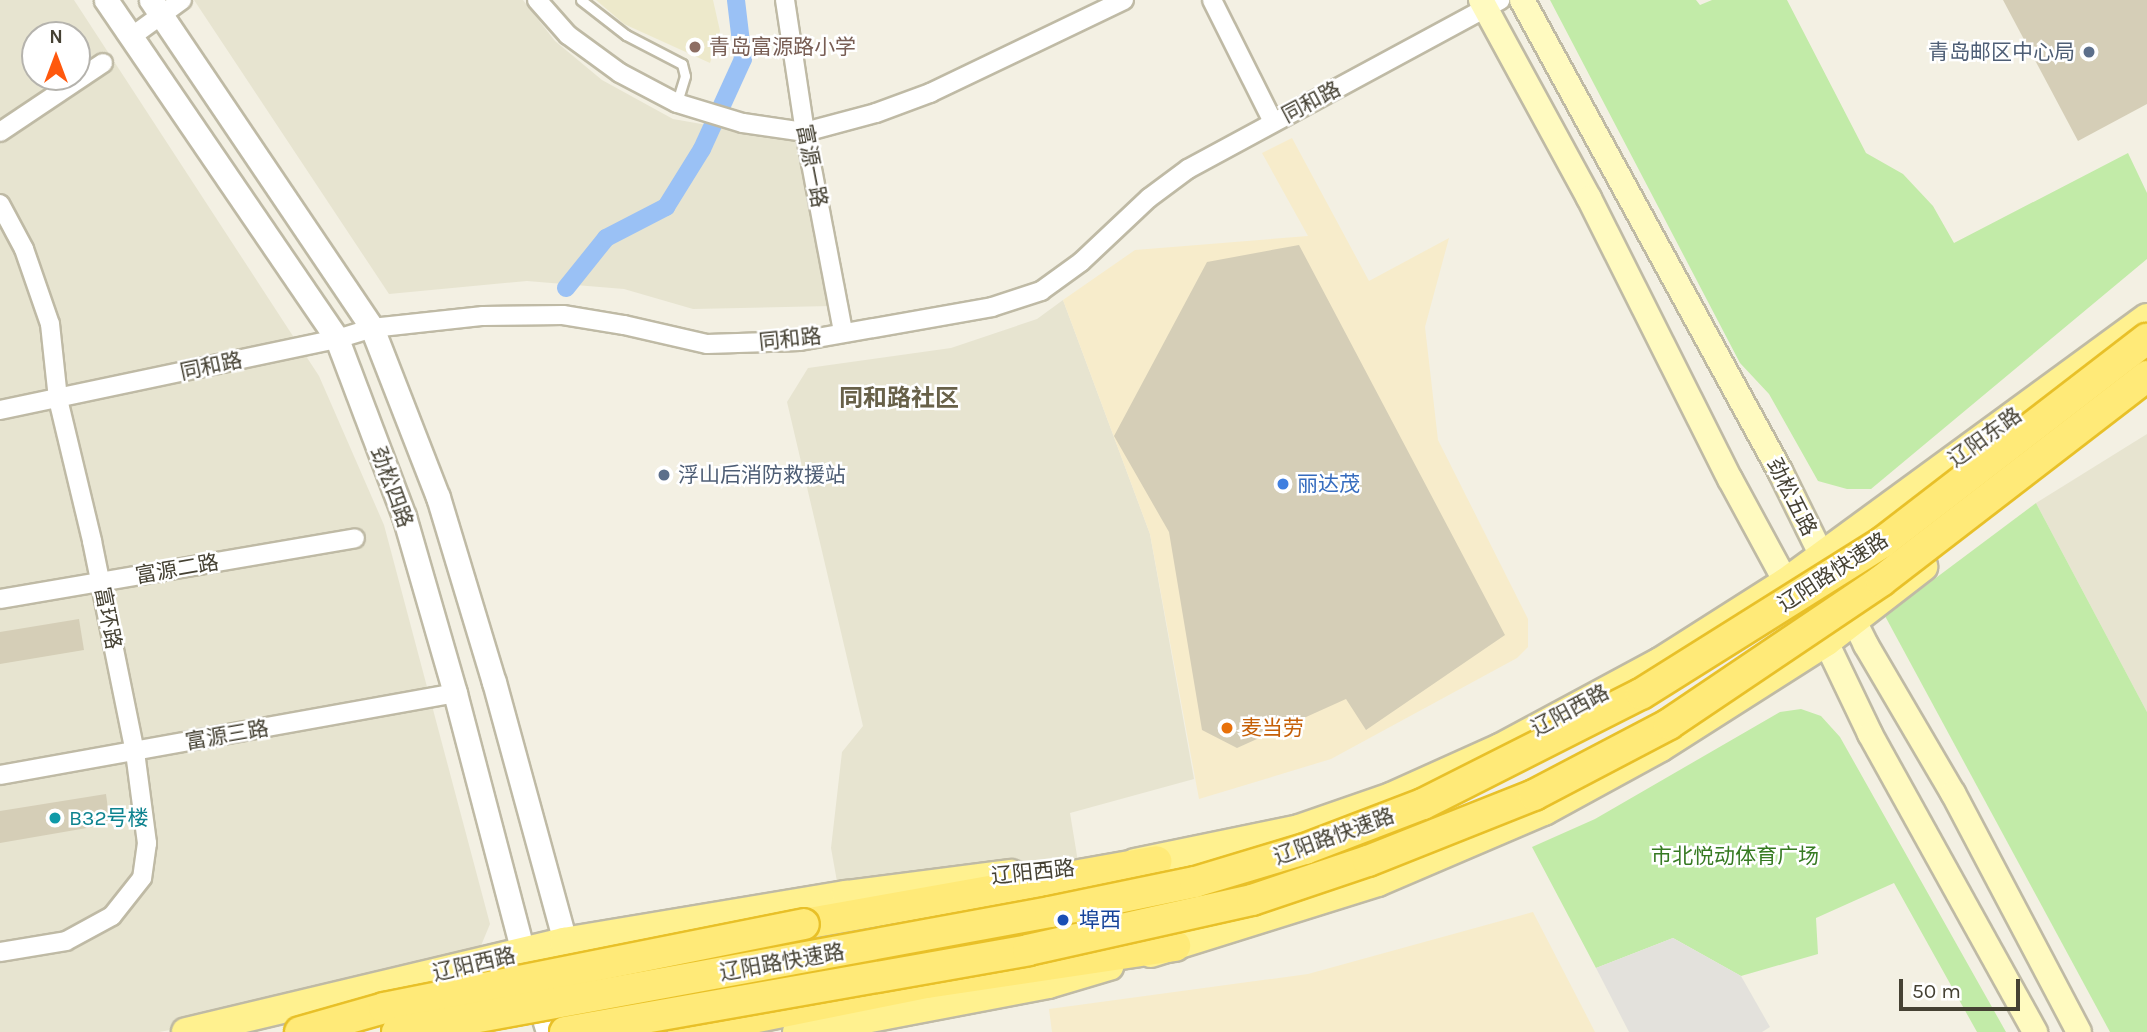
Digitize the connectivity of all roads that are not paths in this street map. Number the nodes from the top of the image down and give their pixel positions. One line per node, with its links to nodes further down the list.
1 (106, 0): 11 (street, 劲松四路)
2 (182, 0): 10 (street)
3 (537, 0): 13 (street)
4 (581, 0): 13 (lane)
5 (785, 0): 16 (street, 富源一路)
6 (1124, 0): 16 (street)
7 (1212, 0): 14 (street)
8 (1522, 0): 28 (main road, 劲松五路)
9 (1489, 3): 14 (street, 同和路); 30 (main road)
10 (156, 8): 11 (street); 19 (street, 劲松四路)
11 (131, 37): 21 (street, 劲松四路)
12 (103, 63): 15 (street)
13 (686, 106): 16 (street)
14 (1273, 122): 20 (street, 同和路)
15 (0, 132)
16 (805, 132): 20 (street, 富源一路)
17 (0, 204): 25 (street, 富环路)
18 (2147, 318): 28 (main road, 辽阳东路)
19 (372, 328): 20 (street, 同和路); 21 (street, 同和路); 38 (street, 劲松四路)
20 (843, 332)
21 (337, 339): 25 (street, 同和路); 34 (street, 劲松四路)
22 (2147, 339): 44 (highway, 辽阳路快速路, bridge)
23 (2147, 376): 46 (highway, 辽阳路快速路, bridge)
24 (2147, 393): 32 (main road)
25 (58, 399): 26 (street, 同和路); 29 (street, 富环路)
26 (0, 410)
27 (355, 538): 29 (street, 富源二路)
28 (1823, 556): 30 (main road, 辽阳西路); 32 (main road, 劲松五路)
29 (101, 582): 31 (street, 富源二路); 35 (street, 富环路)
30 (1786, 582): 33 (main road); 37 (main road, 辽阳西路)
31 (0, 599)
32 (1856, 620): 33 (main road); 51 (main road, 劲松五路)
33 (1826, 642): 39 (main road); 50 (main road)
34 (455, 693): 35 (street, 富源三路); 41 (street, 劲松四路)
35 (135, 752): 36 (street, 富源三路); 40 (street, 富环路)
36 (0, 775)
37 (1156, 861): 38 (main road, 辽阳西路); 43 (highway, bridge)
38 (564, 942): 41 (main road, 辽阳西路); 47 (street, 劲松四路)
39 (1175, 946): 48 (highway); 49 (main road)
40 (0, 952)
41 (523, 952): 42 (main road, 辽阳西路); 45 (street, 劲松四路)
42 (186, 1032)
43 (300, 1032)
44 (397, 1032)
45 (548, 1032)
46 (565, 1032)
47 (594, 1032)
48 (683, 1032)
49 (797, 1032)
50 (2035, 1032)
51 (2079, 1032)

